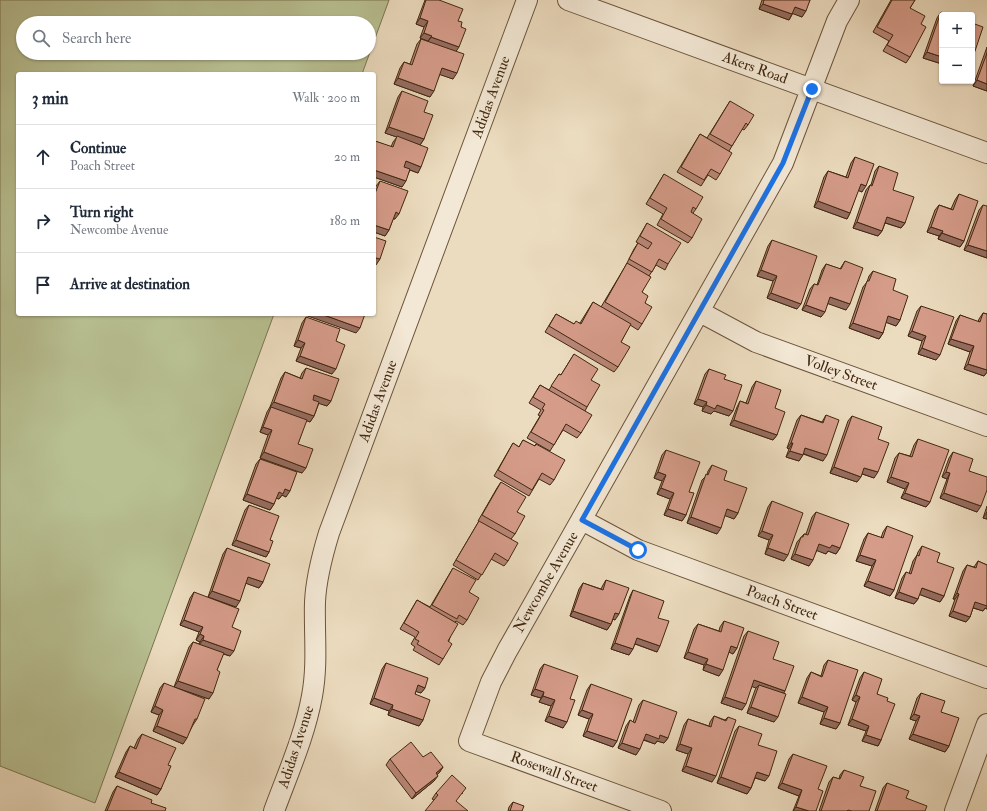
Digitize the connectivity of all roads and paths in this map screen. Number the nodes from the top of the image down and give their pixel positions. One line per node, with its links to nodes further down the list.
1 (527, 0): 12 (street, Adidas Avenue)
2 (568, 0): 4 (street, Akers Road)
3 (849, 0): 4 (street, Newcombe Avenue)
4 (812, 89): 5 (street, Akers Road); 6 (street, Newcombe Avenue)
5 (987, 152)
6 (700, 312): 7 (street, Volley Street); 8 (street, Newcombe Avenue)
7 (987, 426)
8 (582, 520): 9 (street, Poach Street); 11 (street, Newcombe Avenue)
9 (987, 678)
10 (987, 724): 14 (street)
11 (469, 741): 13 (street, Rosewall Street)
12 (274, 811)
13 (661, 811)
14 (955, 811)

